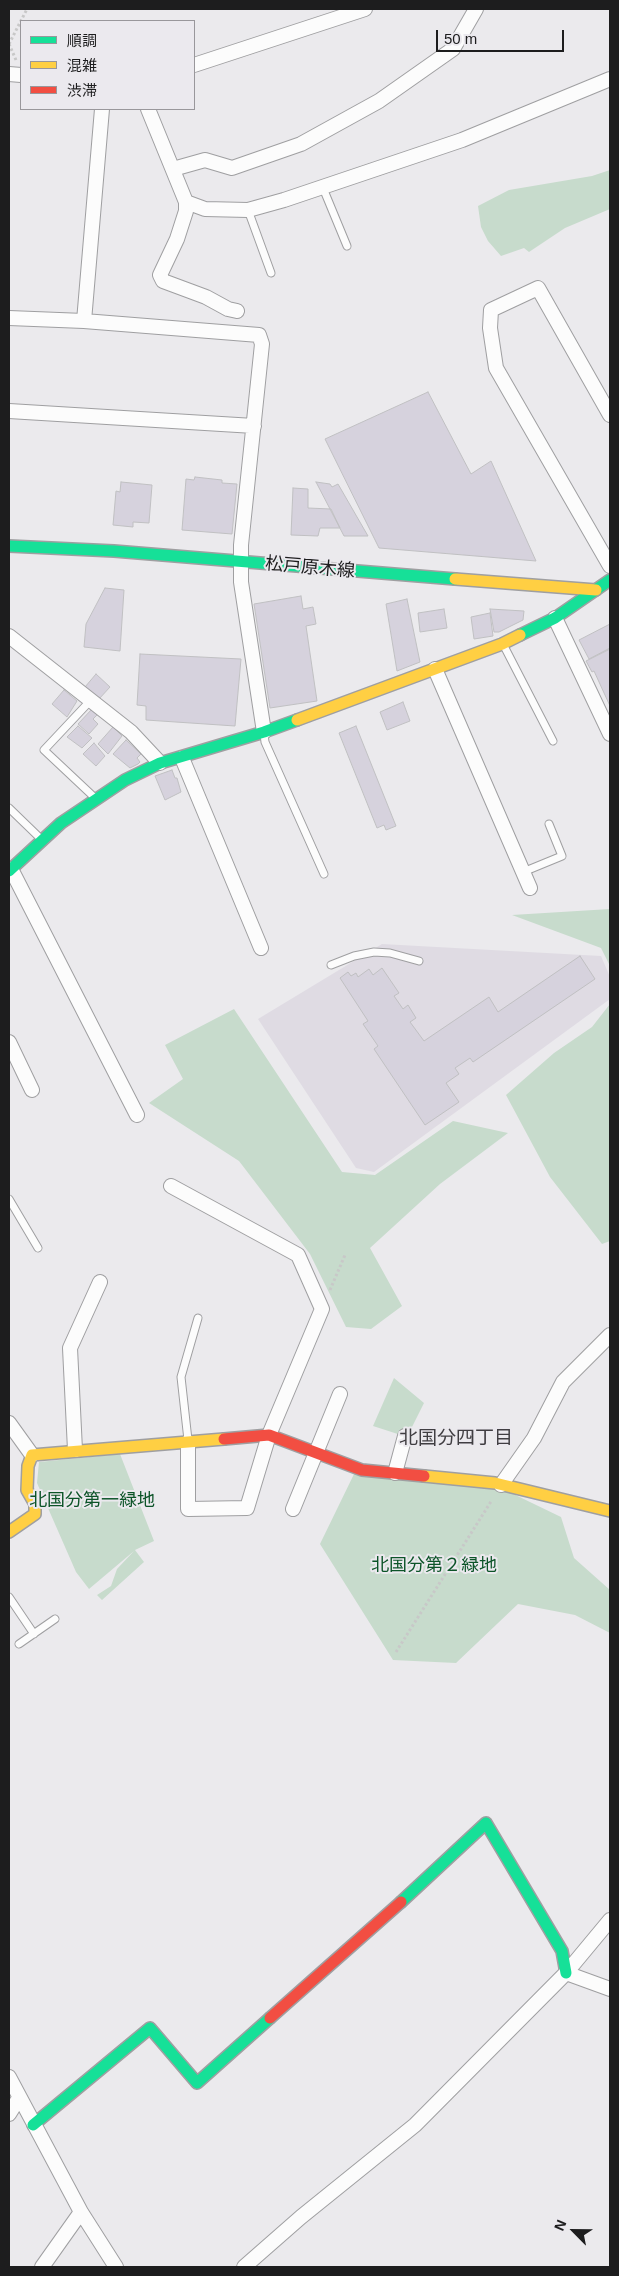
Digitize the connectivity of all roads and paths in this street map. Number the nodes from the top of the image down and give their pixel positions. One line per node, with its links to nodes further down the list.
1 (365, 9): 5 (street)
2 (476, 9): 11 (street)
3 (20, 23): 4 (path)
4 (9, 44): 6 (path)
5 (195, 65)
6 (19, 68): 7 (street)
7 (9, 74)
8 (610, 79): 12 (street)
9 (102, 110): 19 (street)
10 (148, 110): 11 (street)
11 (173, 169): 13 (street)
12 (323, 188): 14 (street); 15 (lane)
13 (186, 202): 14 (street); 17 (street)
14 (248, 210): 16 (lane)
15 (347, 246)
16 (271, 273)
17 (237, 311)
18 (9, 318): 19 (street)
19 (84, 321): 22 (street)
20 (9, 411): 22 (street)
21 (610, 415): 25 (street)
22 (254, 426): 24 (street)
23 (9, 546): 24 (street, 松戸原木線)
24 (242, 562): 27 (street, 松戸原木線); 34 (street)
25 (610, 566)
26 (610, 580): 27 (street)
27 (593, 590): 28 (street, 松戸原木線); 29 (street)
28 (610, 591)
29 (554, 618): 31 (street); 35 (street)
30 (9, 636): 33 (street)
31 (502, 644): 32 (street); 36 (lane)
32 (435, 669): 34 (street); 44 (street)
33 (91, 700): 38 (street); 39 (lane)
34 (264, 732): 37 (street); 45 (lane)
35 (610, 734)
36 (553, 741)
37 (182, 758): 38 (street); 47 (street)
38 (160, 763): 39 (street)
39 (96, 800): 42 (street)
40 (9, 808): 42 (lane)
41 (549, 824): 44 (lane)
42 (41, 839): 43 (street)
43 (9, 869): 52 (street)
44 (523, 872): 46 (street)
45 (324, 874)
46 (530, 888)
47 (261, 948)
48 (419, 961): 49 (lane)
49 (331, 966)
50 (9, 1042): 51 (street)
51 (32, 1090)
52 (137, 1115)
53 (171, 1186): 58 (street)
54 (9, 1199): 55 (lane)
55 (38, 1248)
56 (345, 1255): 58 (path)
57 (100, 1282): 66 (street)
58 (322, 1309): 63 (street)
59 (198, 1318): 65 (lane)
60 (610, 1335): 70 (street)
61 (340, 1394): 67 (street)
62 (9, 1423): 68 (street)
63 (269, 1435): 65 (street); 65 (street); 67 (street)
64 (405, 1436): 69 (street)
65 (188, 1442): 66 (street)
66 (75, 1450): 68 (street)
67 (317, 1453): 69 (street); 71 (street)
68 (32, 1455): 73 (street)
69 (395, 1473): 70 (street)
70 (501, 1485): 72 (street); 78 (path)
71 (293, 1508)
72 (610, 1512)
73 (9, 1532)
74 (9, 1597): 76 (lane)
75 (55, 1619): 76 (lane)
76 (34, 1634): 77 (lane)
77 (19, 1644)
78 (396, 1652)
79 (610, 1920): 80 (street)
80 (566, 1973): 81 (street); 85 (street); 89 (street)
81 (610, 1989)
82 (9, 2077): 83 (street)
83 (19, 2098): 84 (street); 85 (street)
84 (9, 2114)
85 (33, 2125): 86 (street)
86 (80, 2212): 87 (street); 88 (street)
87 (42, 2267)
88 (116, 2267)
89 (244, 2267)

